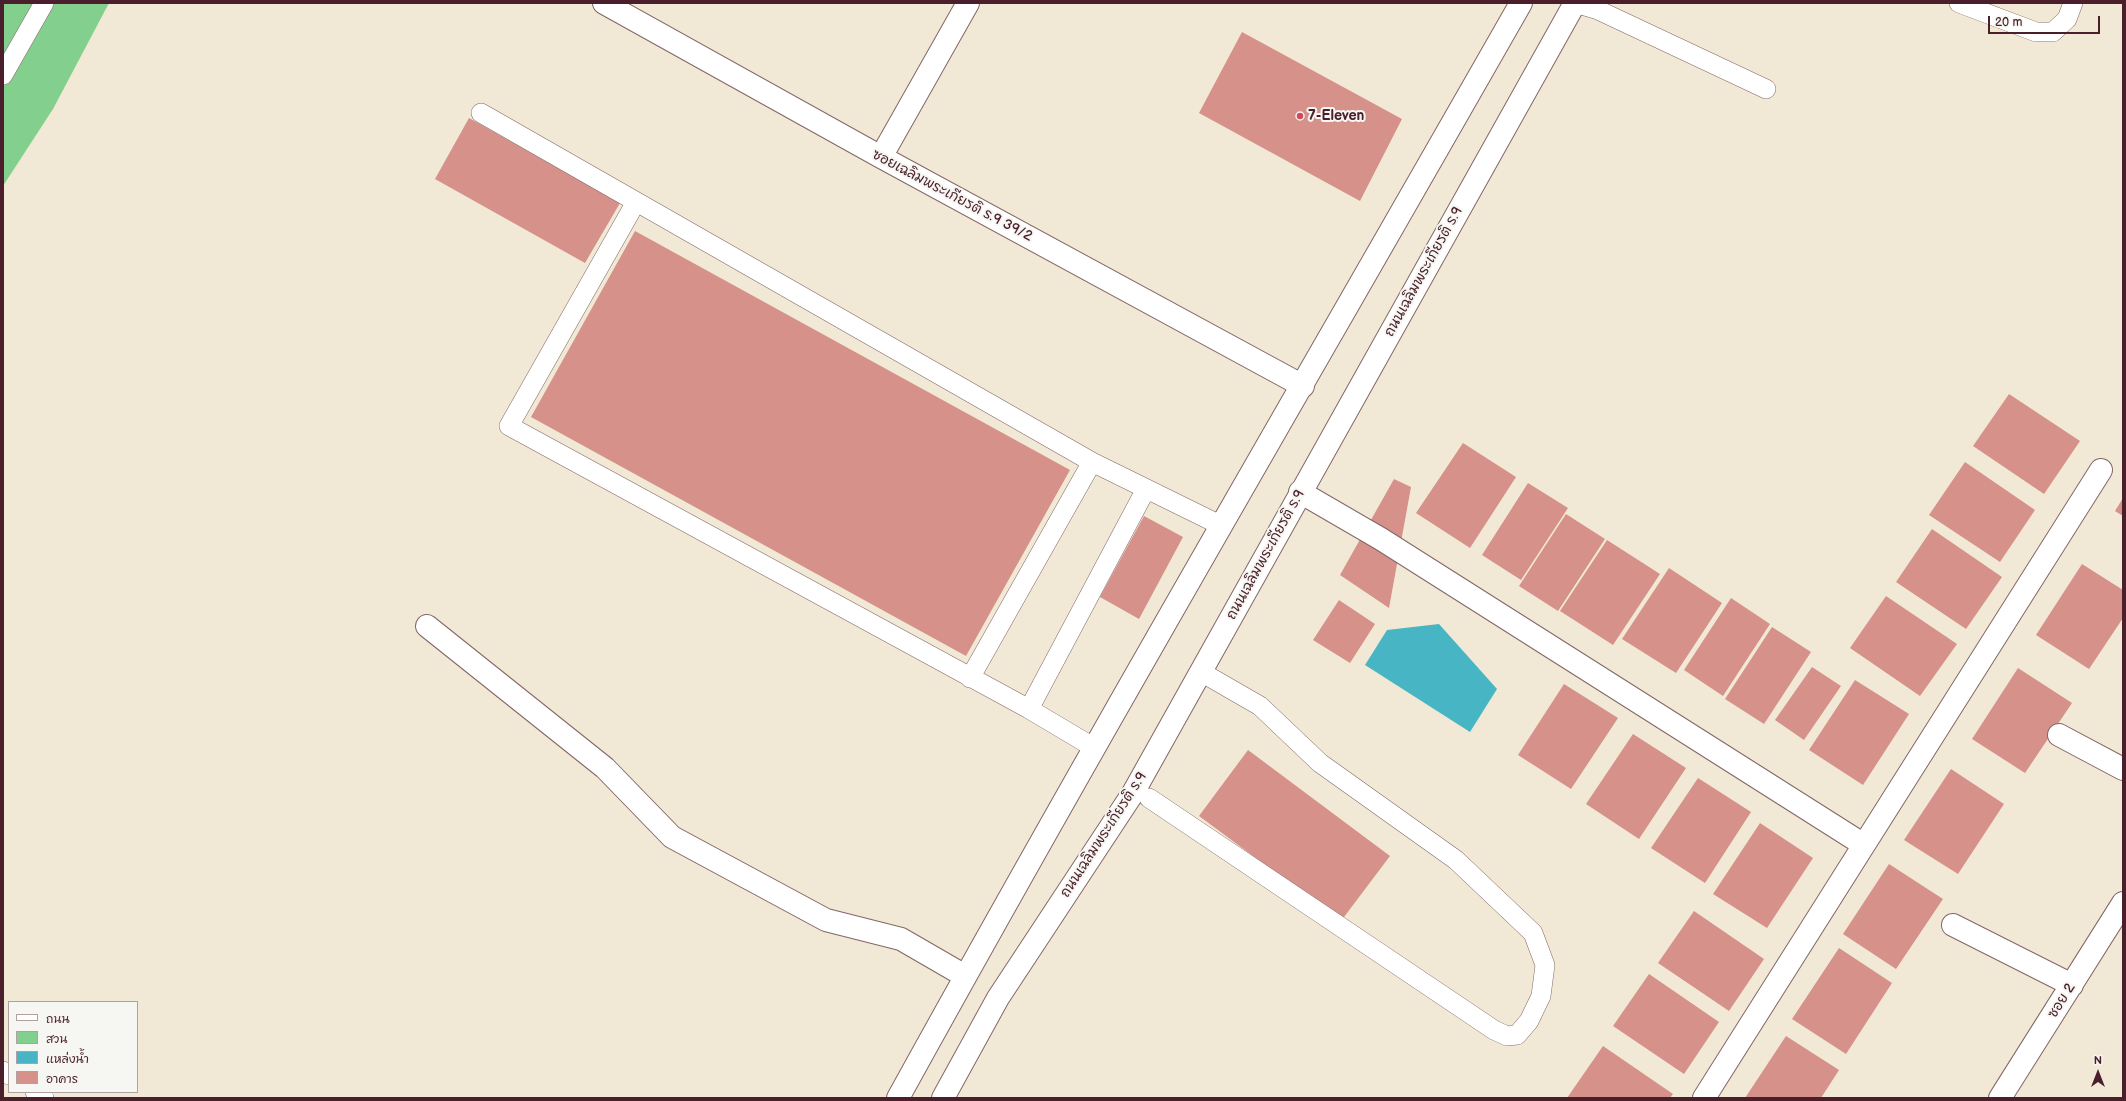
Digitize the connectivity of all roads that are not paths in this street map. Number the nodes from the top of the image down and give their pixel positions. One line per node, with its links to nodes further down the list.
1 (44, 3): 8 (lane)
2 (604, 3): 11 (street, ซอยเฉลิมพระเกียรติ ร.9 39/2)
3 (968, 3): 11 (street)
4 (1521, 3): 13 (street)
5 (1574, 3): 9 (lane); 17 (street, ถนนเฉลิมพระเกียรติ ร.9)
6 (1959, 3): 7 (lane)
7 (2073, 3)
8 (3, 75)
9 (1766, 89)
10 (481, 113): 12 (lane)
11 (881, 158): 13 (street, ซอยเฉลิมพระเกียรติ ร.9 39/2)
12 (636, 202): 14 (lane); 21 (lane)
13 (1303, 386): 18 (street)
14 (1092, 462): 16 (lane); 21 (lane)
15 (2101, 470): 27 (street)
16 (1146, 489): 18 (lane); 22 (lane)
17 (1300, 492): 20 (street, ถนนเฉลิมพระเกียรติ ร.9); 27 (street)
18 (1222, 526): 24 (street)
19 (427, 626): 30 (street)
20 (1201, 672): 26 (lane); 33 (street, ถนนเฉลิมพระเกียรติ ร.9)
21 (970, 678): 22 (lane)
22 (1029, 709): 24 (lane)
23 (2059, 735): 25 (street)
24 (1093, 747): 30 (street)
25 (2123, 769)
26 (1149, 798)
27 (1864, 845): 34 (street)
28 (2123, 903): 31 (street, ซอย 2)
29 (1953, 925): 31 (street)
30 (965, 976): 32 (street)
31 (2072, 985): 35 (street, ซอย 2)
32 (898, 1098)
33 (943, 1098)
34 (1704, 1098)
35 (2000, 1098)

